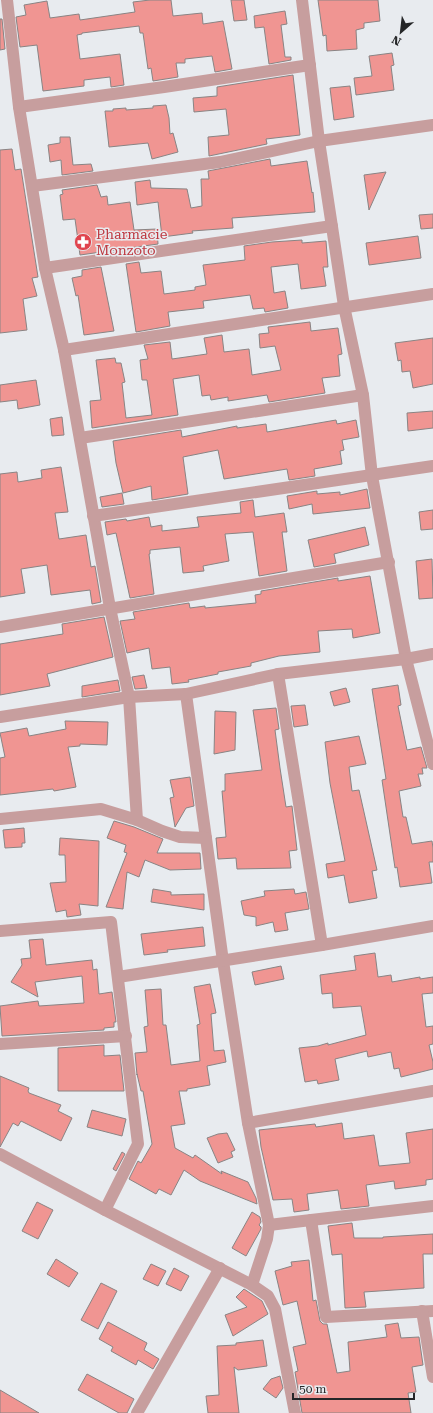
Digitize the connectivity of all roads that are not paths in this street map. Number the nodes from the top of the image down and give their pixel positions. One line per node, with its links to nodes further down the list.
1 (7, 0): 4 (street)
2 (302, 0): 3 (street)
3 (310, 65): 4 (street); 6 (street)
4 (19, 107): 7 (street)
5 (433, 125): 6 (street)
6 (318, 141): 7 (street); 8 (street)
7 (32, 186): 9 (street)
8 (332, 226): 9 (street); 11 (street)
9 (45, 268): 12 (street)
10 (433, 294): 11 (street)
11 (344, 306): 12 (street); 13 (street)
12 (64, 350): 14 (street)
13 (363, 395): 14 (street); 16 (street)
14 (80, 438): 17 (street)
15 (433, 466): 16 (street)
16 (372, 476): 17 (street); 18 (street)
17 (93, 516): 19 (street)
18 (389, 562): 19 (street); 22 (street)
19 (110, 608): 20 (street); 25 (street)
20 (0, 627)
21 (433, 654): 22 (street)
22 (406, 659): 23 (street); 27 (street)
23 (278, 674): 24 (street); 33 (street)
24 (186, 694): 25 (street); 30 (street)
25 (129, 698): 26 (street); 29 (street)
26 (0, 717)
27 (433, 764)
28 (0, 819): 29 (street)
29 (137, 820): 30 (street)
30 (206, 838): 34 (street)
31 (433, 926): 33 (street)
32 (0, 931): 35 (street)
33 (322, 945): 34 (street)
34 (223, 961): 35 (street); 39 (street)
35 (118, 977): 36 (street)
36 (126, 1036): 37 (street); 42 (street)
37 (0, 1044)
38 (433, 1091): 39 (street)
39 (248, 1123): 44 (street)
40 (0, 1154): 42 (street)
41 (433, 1206): 43 (street)
42 (105, 1210): 45 (street)
43 (311, 1220): 44 (street); 47 (street)
44 (269, 1225): 46 (street)
45 (220, 1268): 46 (street); 49 (street)
46 (252, 1285): 50 (street)
47 (428, 1311): 48 (street)
48 (433, 1377)
49 (137, 1413)
50 (294, 1413)

